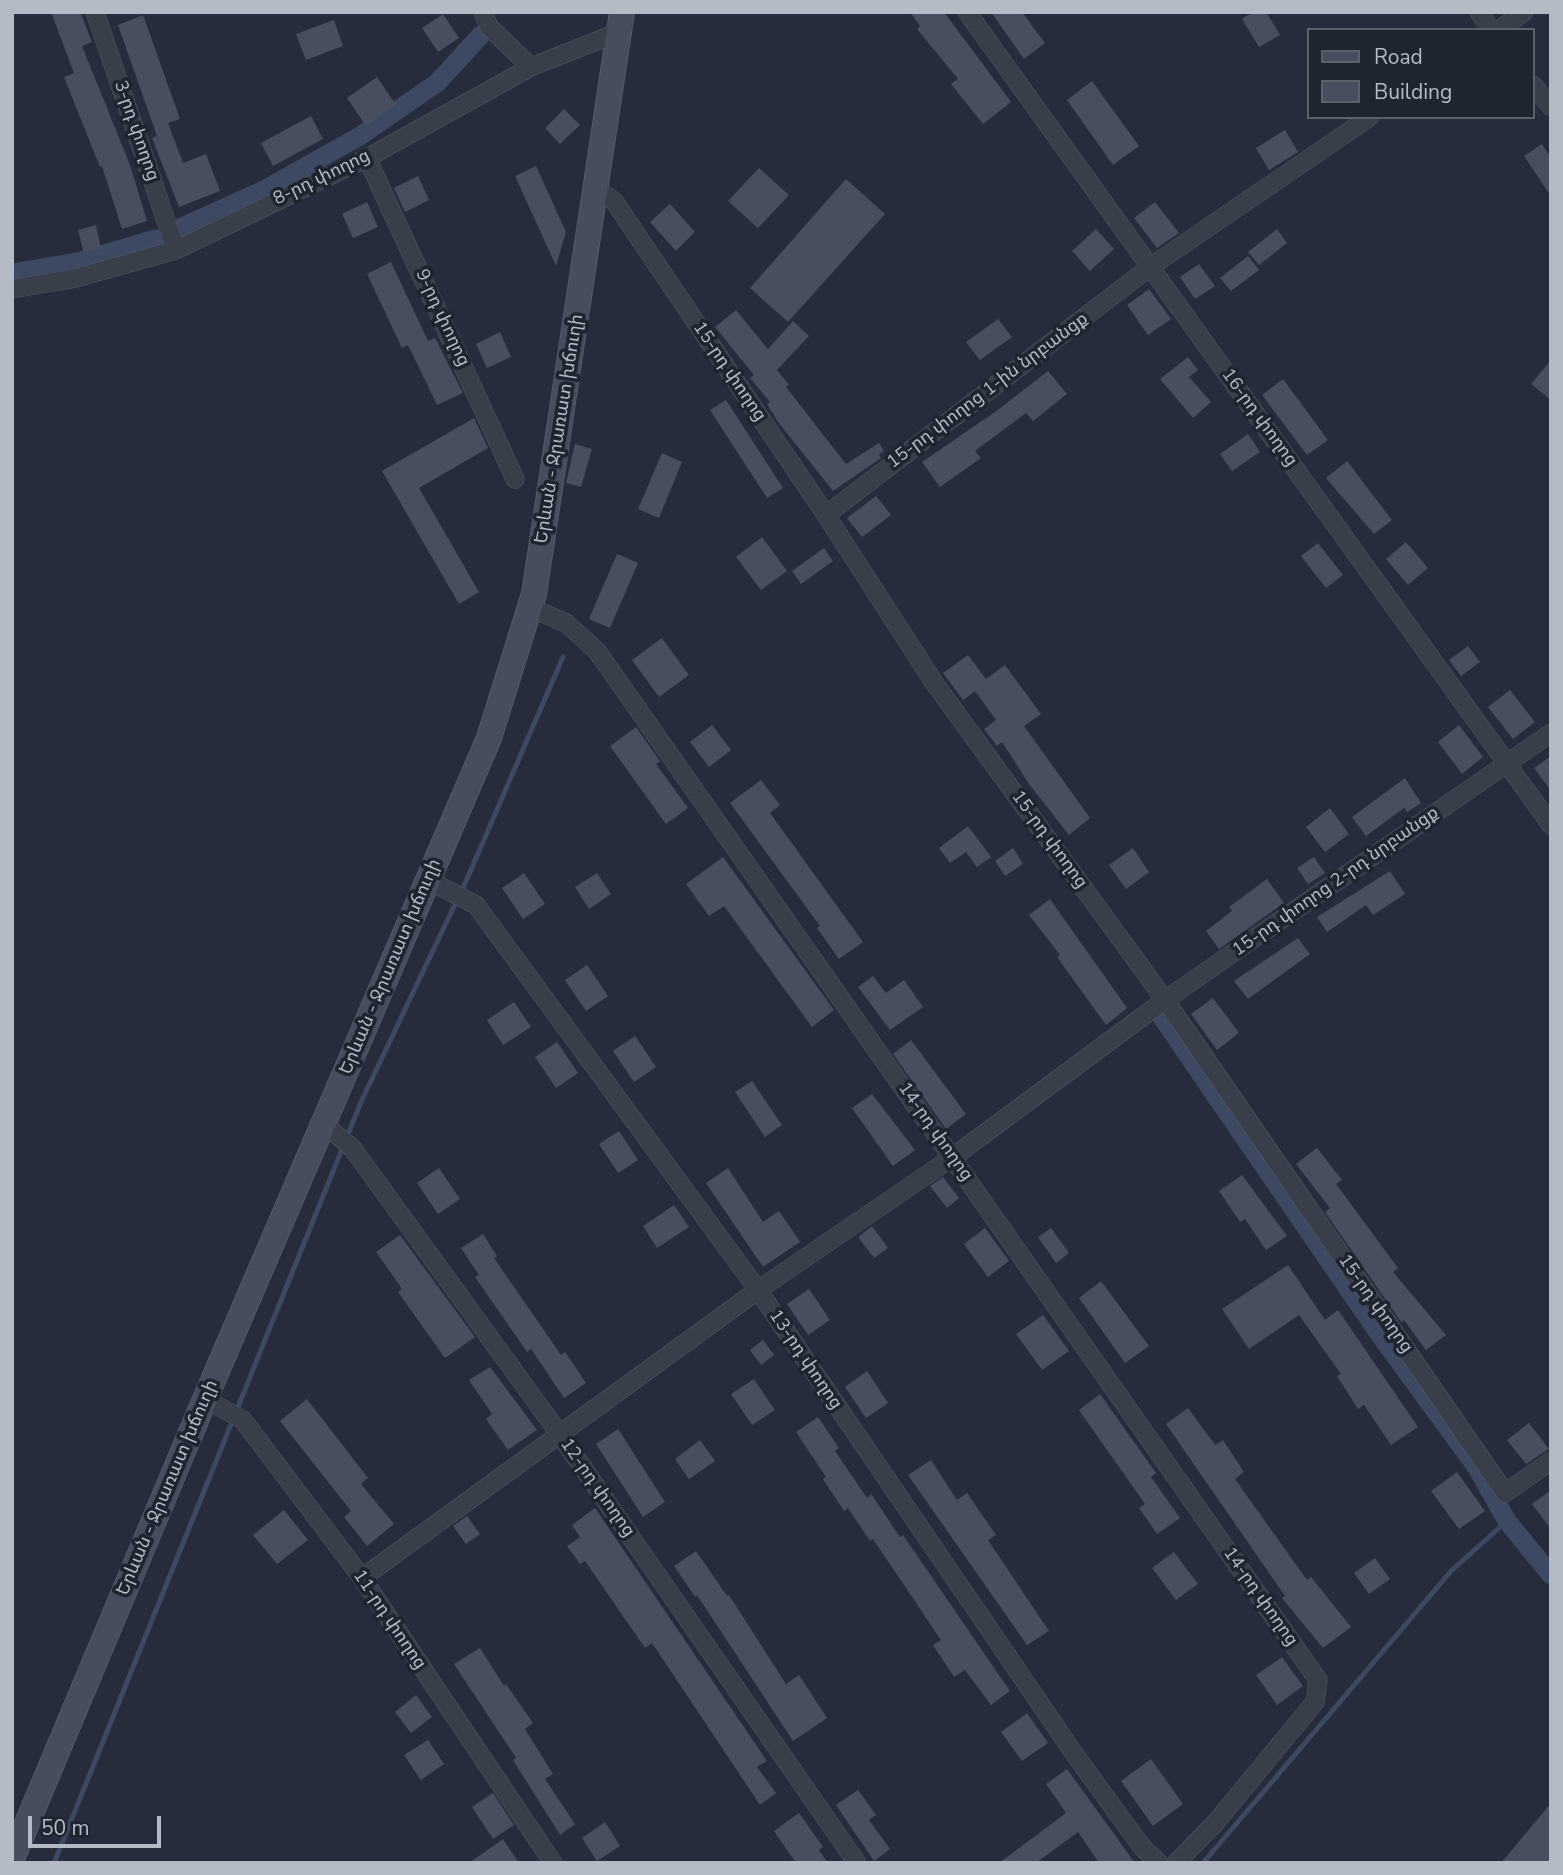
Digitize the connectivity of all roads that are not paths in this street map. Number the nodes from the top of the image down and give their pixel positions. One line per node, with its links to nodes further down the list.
1 (95, 12): 15 (street, 3-րդ փողոց)
2 (483, 12): 9 (street)
3 (967, 12): 16 (street, 16-րդ փողոց)
4 (1479, 12): 7 (street)
5 (1524, 12): 8 (street)
6 (620, 22): 9 (street, 8-րդ փողոց); 14 (main road, Երևան - Ջրառատ խճուղի)
7 (1490, 28)
8 (1502, 28)
9 (531, 67): 13 (street, 8-րդ փողոց)
10 (1535, 87): 11 (street)
11 (1551, 107)
12 (1367, 119): 16 (street, 15-րդ փողոց 1-ին նրբանցք)
13 (367, 158): 15 (street, 8-րդ փողոց); 18 (street, 9-րդ փողոց)
14 (595, 188): 19 (street, 15-րդ փողոց); 20 (main road, Երևան - Ջրառատ խճուղի)
15 (176, 250): 17 (street, 8-րդ փողոց)
16 (1150, 267): 19 (street, 15-րդ փողոց 1-ին նրբանցք); 22 (street, 16-րդ փողոց)
17 (12, 289)
18 (515, 479)
19 (826, 515): 25 (street, 15-րդ փողոց)
20 (531, 608): 24 (main road, Երևան - Ջրառատ խճուղի); 27 (street, 14-րդ փողոց)
21 (1551, 733): 22 (street, 15-րդ փողոց 2-րդ նրբանցք)
22 (1507, 764): 23 (street, 16-րդ փողոց); 25 (street, 15-րդ փողոց 2-րդ նրբանցք)
23 (1551, 825)
24 (428, 880): 26 (main road, Երևան - Ջրառատ խճուղի); 28 (street, 13-րդ փողոց)
25 (1165, 1000): 27 (street, 15-րդ փողոց 2-րդ նրբանցք); 31 (street, 15-րդ փողոց)
26 (327, 1127): 29 (main road, Երևան - Ջրառատ խճուղի); 30 (street, 12-րդ փողոց)
27 (953, 1157): 28 (street, 15-րդ փողոց 2-րդ նրբանցք); 37 (street, 14-րդ փողոց)
28 (758, 1290): 30 (street, 15-րդ փողոց 2-րդ նրբանցք); 36 (street, 13-րդ փողոց)
29 (210, 1402): 32 (street, 11-րդ փողոց); 33 (main road, Երևան - Ջրառատ խճուղի)
30 (558, 1432): 32 (street, 15-րդ փողոց 2-րդ նրբանցք); 35 (street, 12-րդ փողոց)
31 (1551, 1461)
32 (362, 1578): 34 (street, 11-րդ փողոց)
33 (12, 1858)
34 (553, 1863)
35 (857, 1863)
36 (1159, 1863)
37 (1176, 1863)

